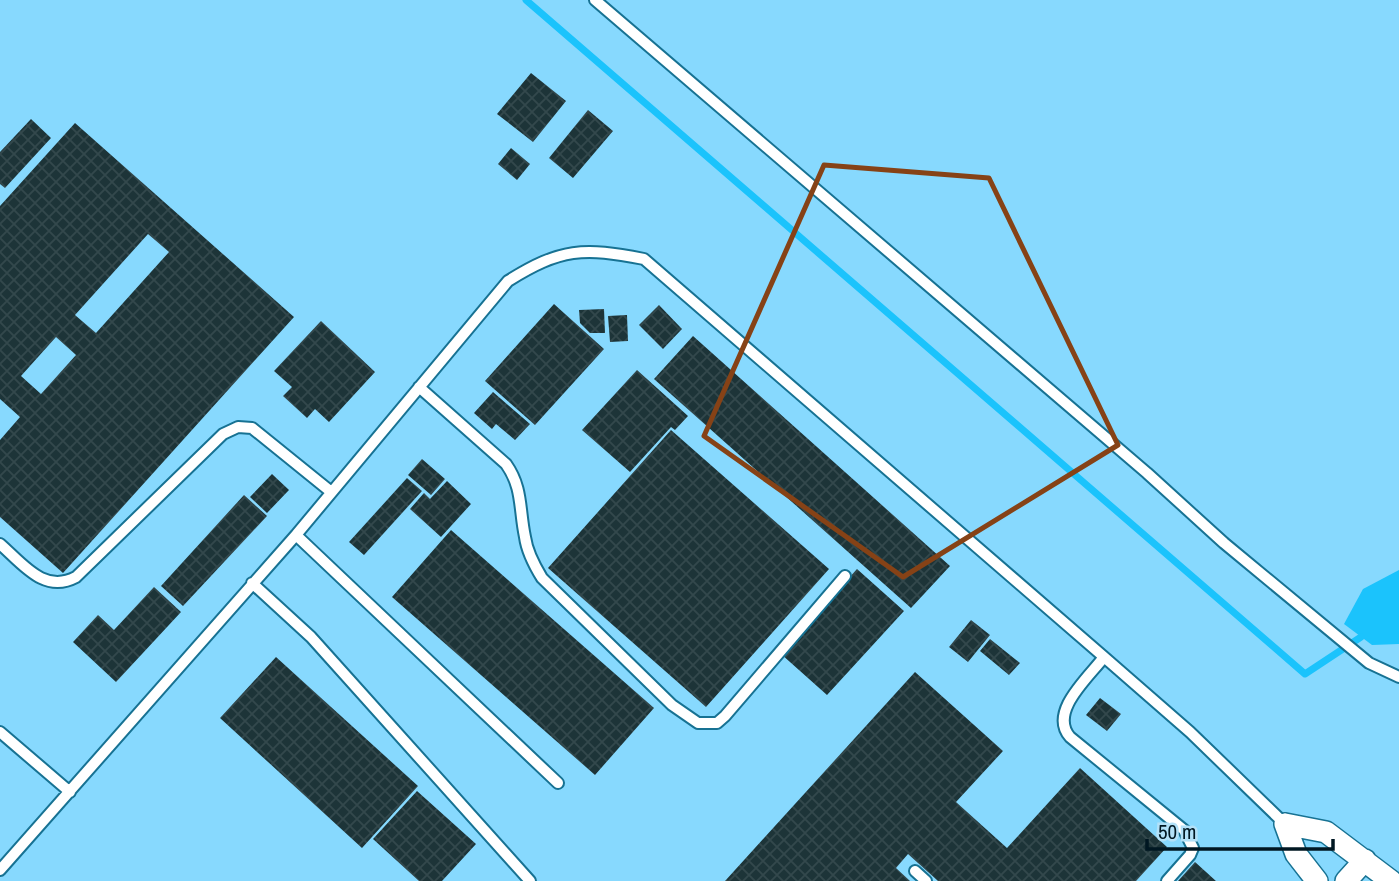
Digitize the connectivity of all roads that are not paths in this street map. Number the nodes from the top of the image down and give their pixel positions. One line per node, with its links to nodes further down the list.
1 (595, 0): 9 (lane)
2 (419, 387): 3 (lane); 6 (lane); 8 (lane)
3 (330, 491): 4 (lane); 5 (lane)
4 (296, 535): 7 (lane); 11 (lane)
5 (0, 544)
6 (845, 576)
7 (252, 583): 12 (lane); 17 (lane)
8 (1104, 657): 13 (lane); 19 (lane)
9 (1399, 677)
10 (0, 732): 12 (lane)
11 (558, 783)
12 (70, 792): 15 (lane)
13 (1285, 824): 14 (street); 20 (street)
14 (1365, 860): 21 (street); 22 (street)
15 (0, 870)
16 (915, 871): 18 (lane)
17 (530, 881)
18 (926, 881)
19 (1167, 881)
20 (1317, 881)
21 (1346, 881)
22 (1391, 881)

